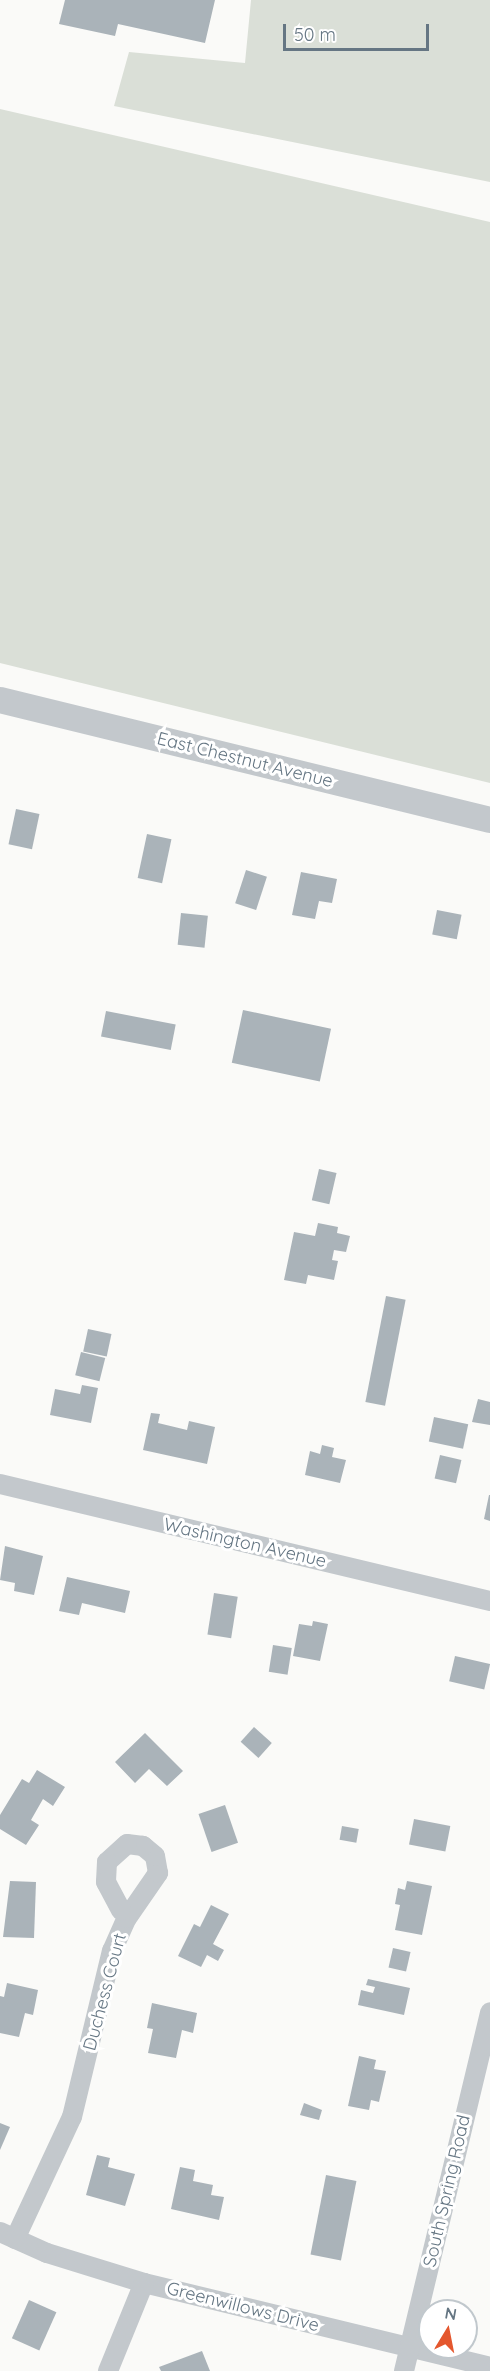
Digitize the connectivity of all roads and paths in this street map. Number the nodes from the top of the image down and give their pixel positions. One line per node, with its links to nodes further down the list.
1 (0, 700): 2 (street, East Chestnut Avenue)
2 (490, 820)
3 (0, 1484): 4 (street, Washington Avenue)
4 (490, 1601)
5 (121, 1910): 7 (street, Duchess Court)
6 (490, 2012): 9 (street, South Spring Road)
7 (8, 2235): 8 (street, Greenwillows Drive)
8 (144, 2283): 9 (street, Greenwillows Drive); 11 (street)
9 (410, 2347): 10 (street, Greenwillows Drive); 12 (street, South Spring Road)
10 (490, 2367)
11 (108, 2371)
12 (404, 2371)

